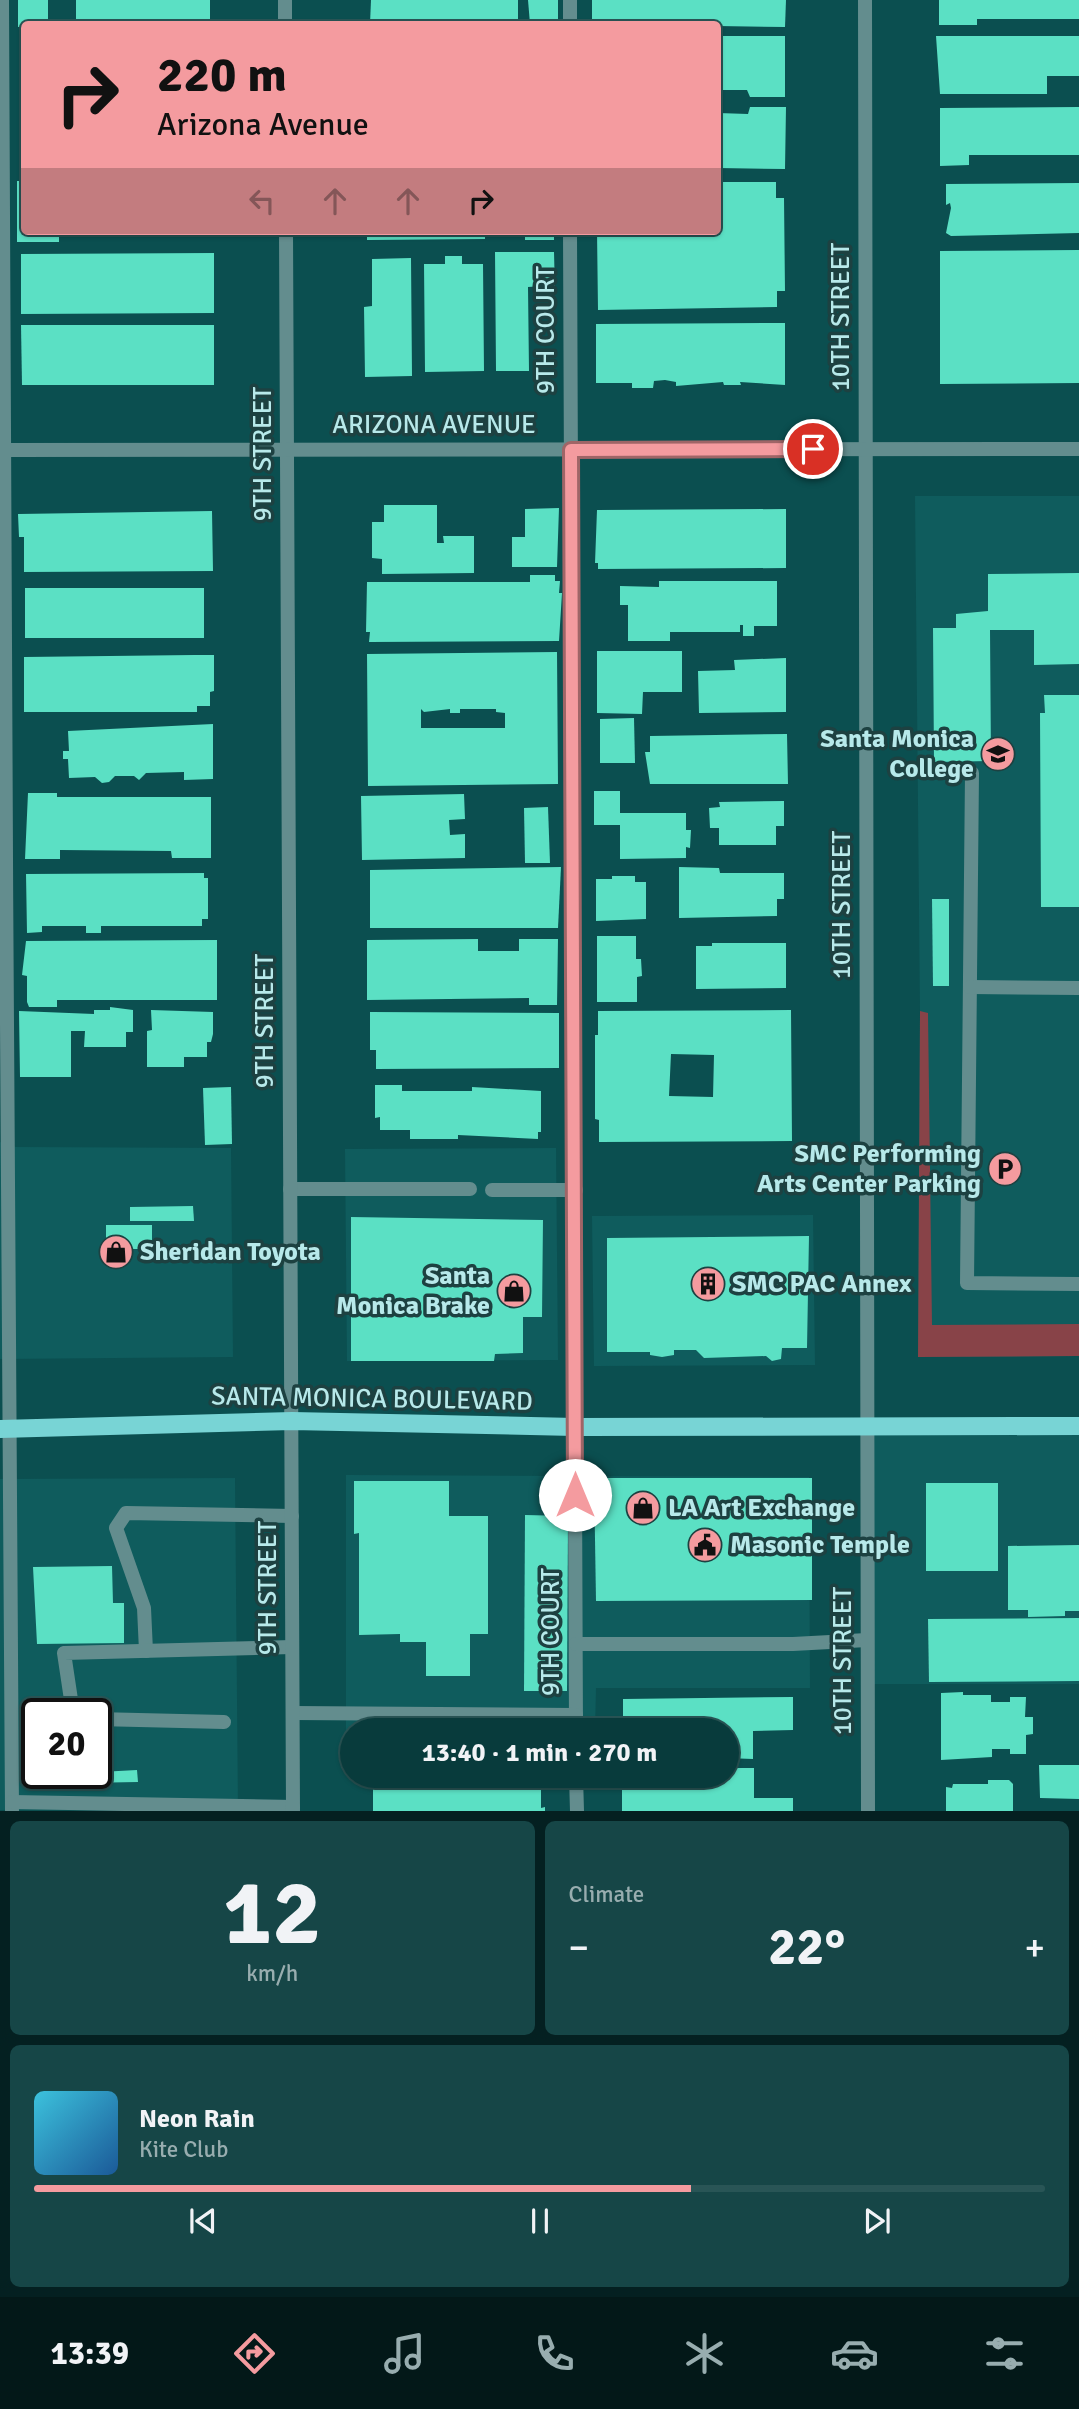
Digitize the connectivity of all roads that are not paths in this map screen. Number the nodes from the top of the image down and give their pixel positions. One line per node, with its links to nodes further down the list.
1 (2, 0): 11 (street)
2 (285, 0): 5 (street)
3 (570, 0): 6 (street)
4 (865, 0): 9 (street, 10TH STREET)
5 (285, 21)
6 (570, 21)
7 (286, 235): 12 (street, 9TH STREET)
8 (570, 235): 13 (street, 9TH COURT)
9 (866, 449): 10 (street, ARIZONA AVENUE); 13 (street, ARIZONA AVENUE); 25 (street, 10TH STREET)
10 (1079, 449)
11 (1, 450): 12 (street, ARIZONA AVENUE); 26 (street)
12 (288, 450): 13 (street, ARIZONA AVENUE); 17 (street, 9TH STREET)
13 (571, 450): 20 (street, 9TH COURT)
14 (972, 773): 15 (street)
15 (970, 987): 16 (street); 21 (street)
16 (1079, 988)
17 (290, 1189): 18 (street); 22 (street, 9TH STREET)
18 (470, 1189)
19 (492, 1190): 20 (street)
20 (576, 1190): 24 (street, 9TH COURT)
21 (1079, 1284)
22 (292, 1420): 24 (main road, SANTA MONICA BOULEVARD); 26 (main road, SANTA MONICA BOULEVARD); 27 (street, 9TH STREET)
23 (1079, 1426): 25 (main road, SANTA MONICA BOULEVARD)
24 (575, 1427): 25 (main road, SANTA MONICA BOULEVARD); 30 (street, 9TH COURT)
25 (867, 1427): 29 (street, 10TH STREET)
26 (5, 1429): 28 (street)
27 (292, 1516): 31 (street, 9TH STREET); 32 (street)
28 (5, 1577): 40 (street)
29 (867, 1640): 30 (street); 43 (street, 10TH STREET)
30 (576, 1644): 35 (street, 9TH COURT)
31 (292, 1647): 32 (street); 34 (street, 9TH STREET)
32 (146, 1651): 33 (street)
33 (71, 1698)
34 (293, 1713): 35 (street); 41 (street, 9TH STREET)
35 (576, 1714): 36 (street, 9TH COURT)
36 (576, 1718)
37 (112, 1719): 38 (street)
38 (224, 1722)
39 (576, 1788): 42 (street)
40 (9, 1798): 41 (street)
41 (293, 1809)
42 (577, 1811)
43 (868, 1811)

